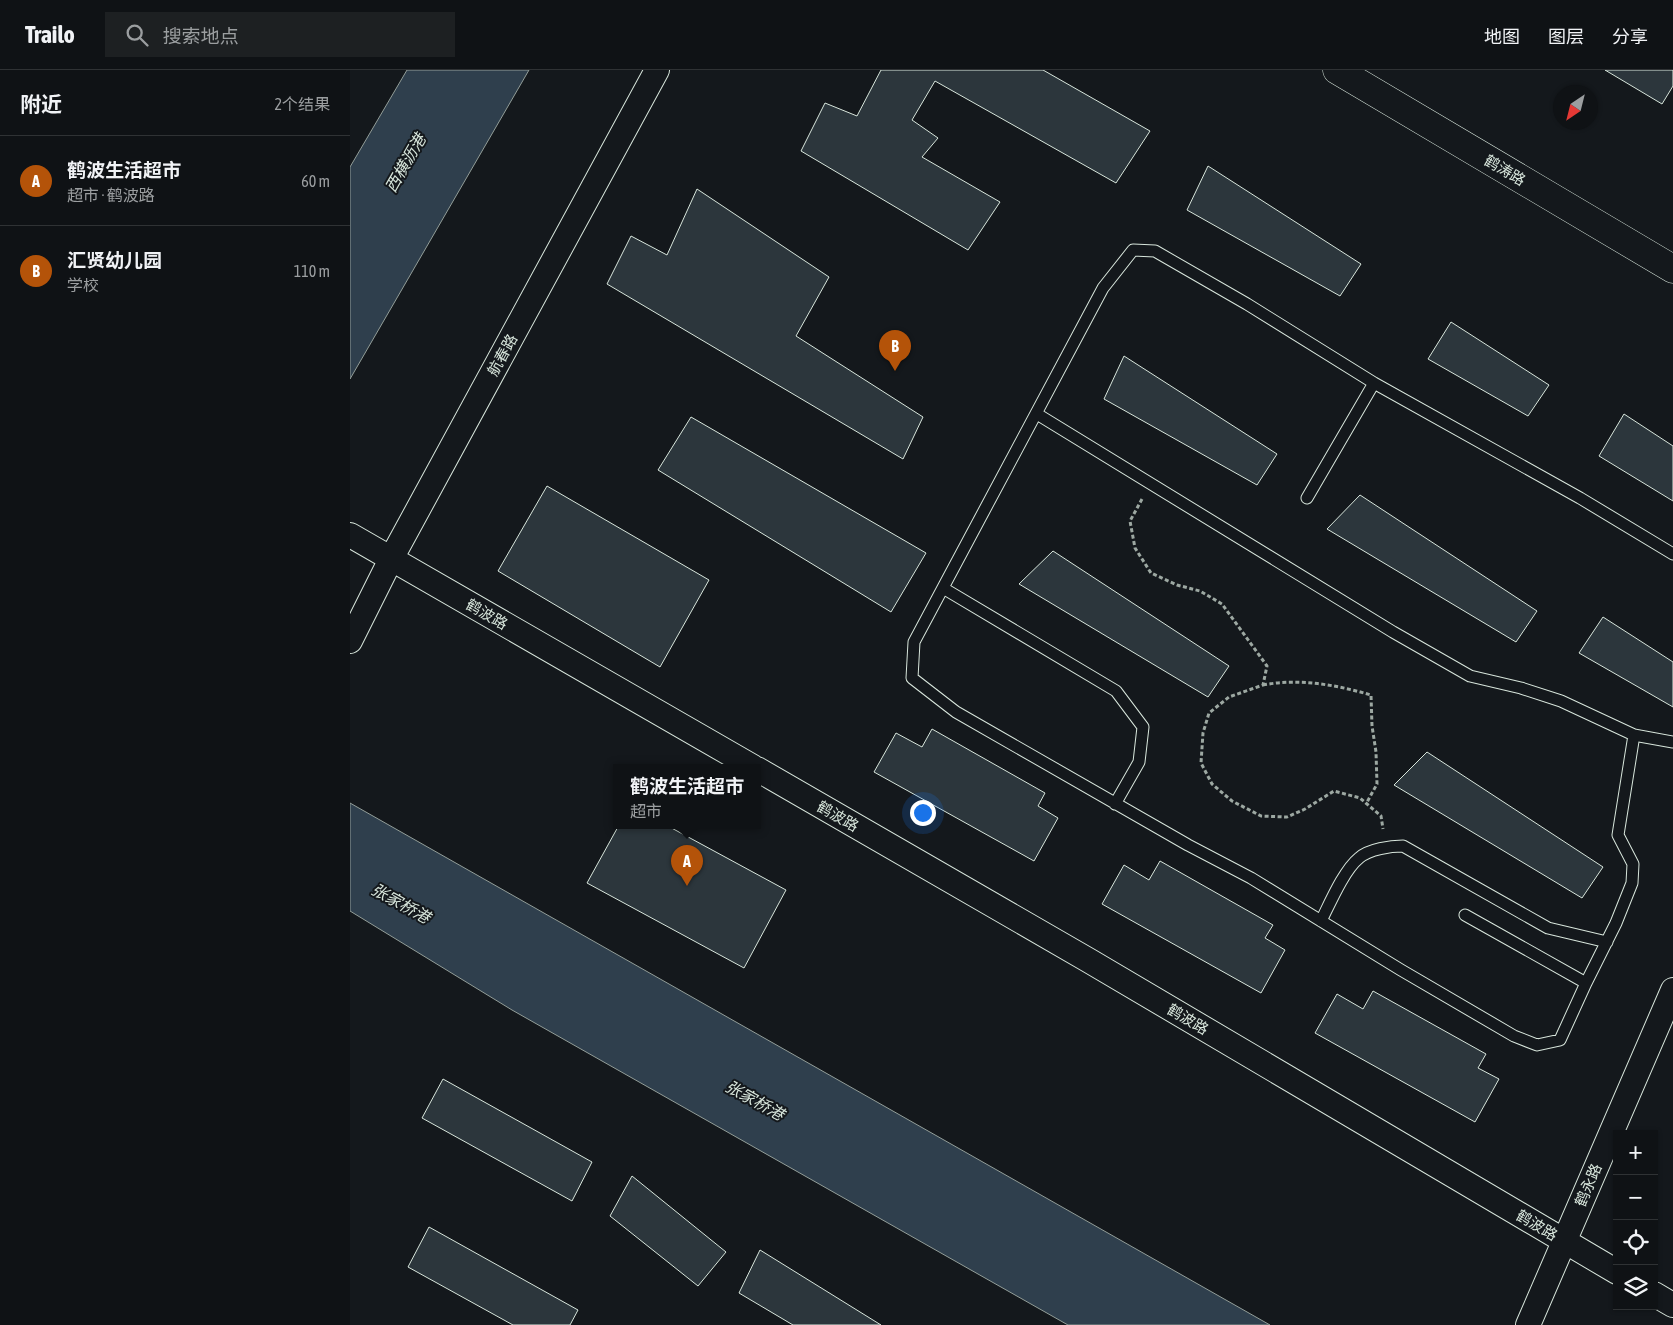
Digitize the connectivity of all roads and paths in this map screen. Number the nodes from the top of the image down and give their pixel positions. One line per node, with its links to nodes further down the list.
1 (657, 70): 10 (street, 航春路)
2 (1337, 70): 3 (street, 鹤涛路)
3 (1673, 269)
4 (1374, 384): 5 (lane); 7 (lane); 9 (lane)
5 (1036, 414): 6 (lane); 11 (lane)
6 (1150, 483): 13 (path); 14 (lane)
7 (1307, 498)
8 (350, 535): 10 (street, 鹤波路)
9 (1673, 554)
10 (391, 559): 12 (street, 航春路); 16 (street, 鹤波路)
11 (943, 588): 18 (lane); 18 (lane)
12 (350, 641)
13 (1263, 685): 19 (path); 19 (path)
14 (1634, 735): 15 (lane); 23 (lane)
15 (1673, 742)
16 (748, 764)
17 (761, 771): 26 (street, 鹤波路)
18 (1116, 804): 22 (lane)
19 (1366, 804): 20 (path)
20 (1386, 846): 22 (lane); 23 (lane)
21 (1464, 915): 24 (lane)
22 (1321, 921): 24 (lane)
23 (1607, 942): 24 (lane)
24 (1586, 983)
25 (1673, 990): 26 (street, 鹤永路)
26 (1564, 1241): 27 (street, 鹤波路); 30 (street, 鹤永路)
27 (1613, 1270)
28 (1658, 1296): 29 (street)
29 (1673, 1305)
30 (1528, 1325)

